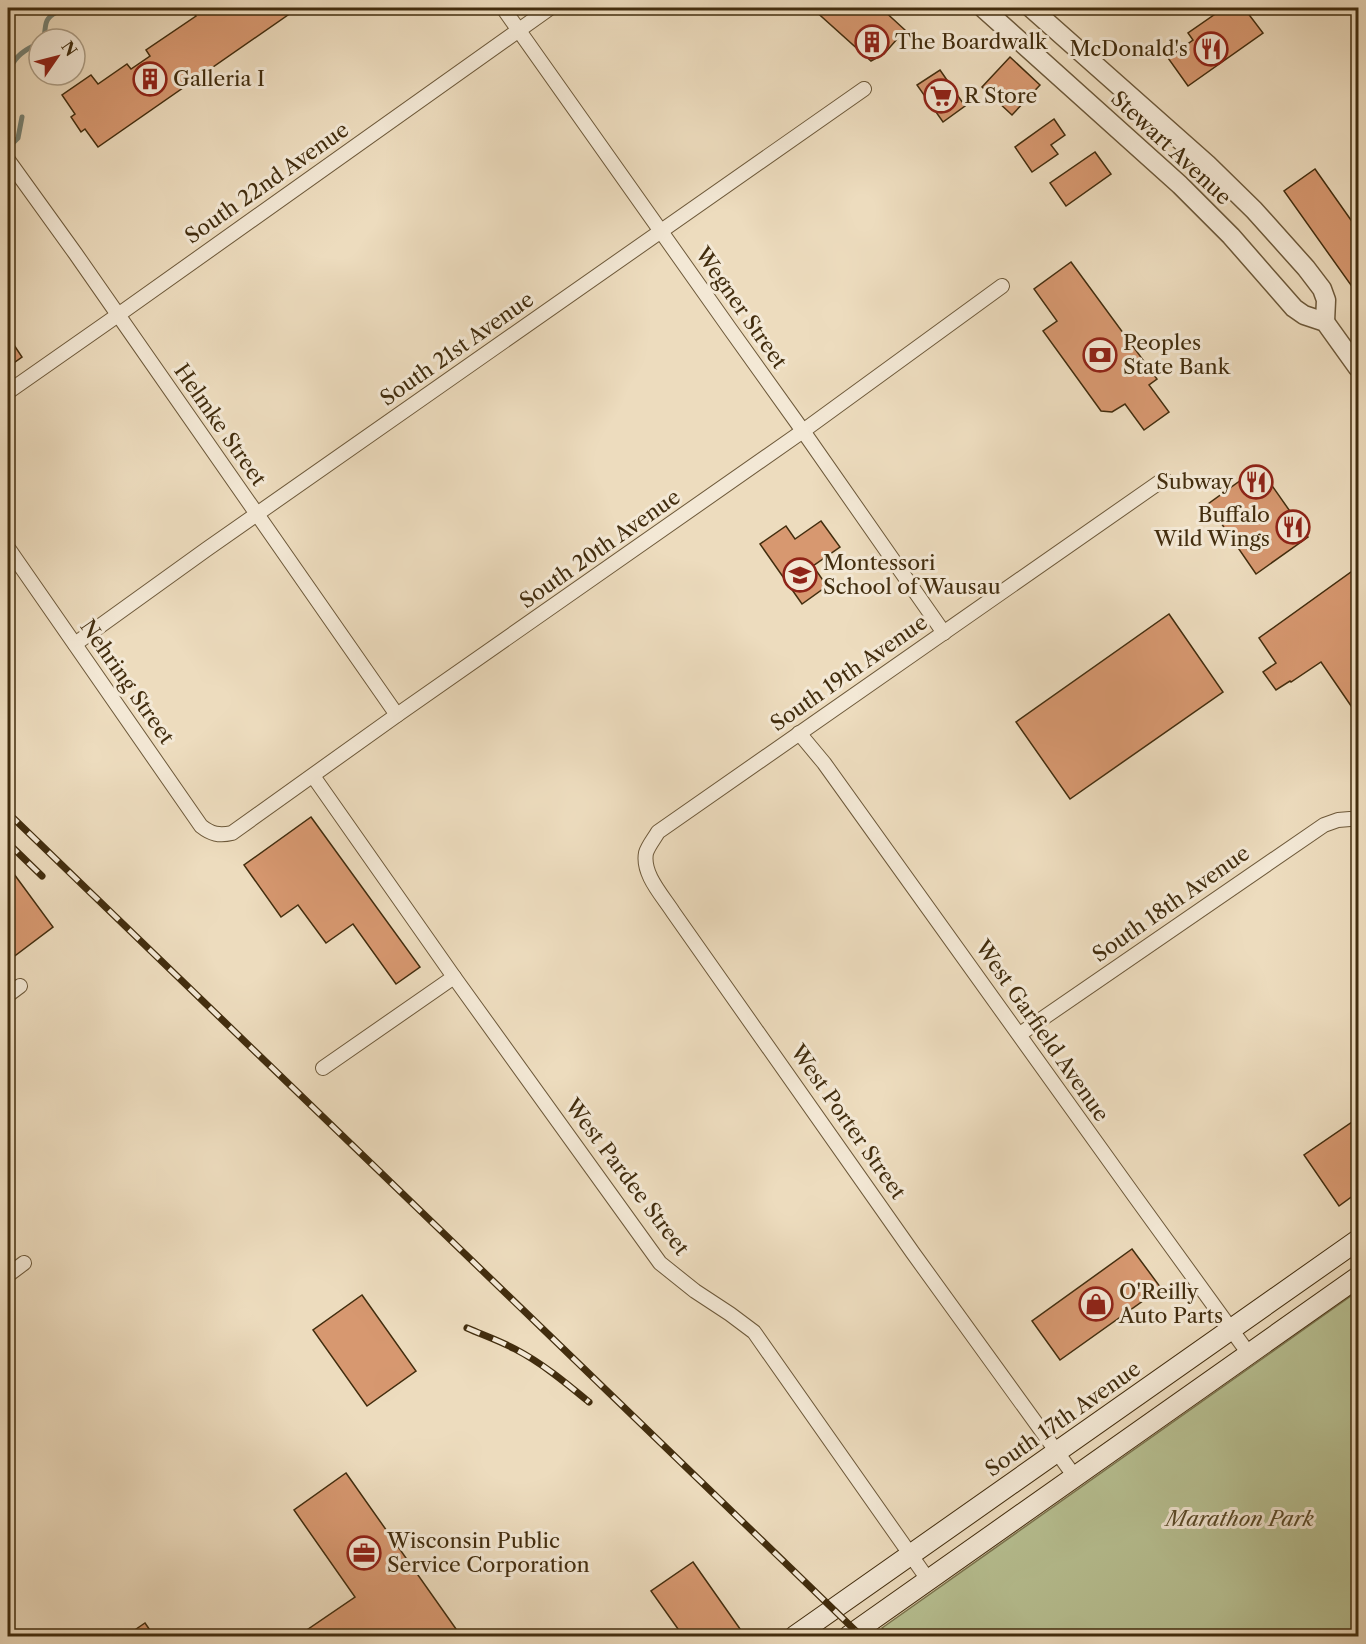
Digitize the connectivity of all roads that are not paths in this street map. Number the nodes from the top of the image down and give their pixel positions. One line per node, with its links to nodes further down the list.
1 (503, 8): 5 (street, Wegner Street)
2 (550, 8): 5 (street, South 22nd Avenue)
3 (982, 8): 11 (street, Stewart Avenue)
4 (1031, 8): 11 (street, Stewart Avenue)
5 (518, 30): 8 (street, Wegner Street); 10 (street, South 22nd Avenue)
6 (864, 89): 8 (street, South 21st Avenue)
7 (8, 160): 10 (street, Helmke Street)
8 (661, 231): 14 (street, Wegner Street); 16 (street, South 21st Avenue)
9 (1002, 286): 14 (street, South 20th Avenue)
10 (118, 315): 13 (street, South 22nd Avenue); 16 (street, Helmke Street)
11 (1325, 322): 12 (street)
12 (1359, 368)
13 (8, 392)
14 (803, 431): 18 (street, Wegner Street); 20 (street, South 20th Avenue)
15 (1164, 478): 18 (street, South 19th Avenue)
16 (257, 514): 19 (street, South 21st Avenue); 20 (street, Helmke Street)
17 (8, 548): 19 (street, Nehring Street)
18 (944, 633): 21 (street, South 19th Avenue)
19 (75, 644): 25 (street, Nehring Street)
20 (398, 715): 22 (street, South 20th Avenue)
21 (799, 733): 23 (street, South 19th Avenue); 29 (street, West Garfield Avenue)
22 (313, 776): 25 (street, South 20th Avenue); 26 (street, West Pardee Street)
23 (705, 799): 37 (street, West Porter Street)
24 (1350, 819): 29 (street, South 18th Avenue)
25 (216, 834)
26 (454, 977): 30 (street); 39 (street, West Pardee Street)
27 (20, 986): 28 (street)
28 (8, 994)
29 (1020, 1034): 35 (street, West Garfield Avenue)
30 (322, 1068)
31 (1359, 1240): 35 (main road, South 17th Avenue)
32 (24, 1263): 33 (street)
33 (8, 1275)
34 (1359, 1277): 36 (main road)
35 (1231, 1330): 36 (street, West Garfield Avenue); 37 (main road, South 17th Avenue)
36 (1249, 1354): 38 (main road)
37 (1057, 1452): 38 (street, West Porter Street); 39 (main road, South 17th Avenue)
38 (1075, 1477): 40 (main road)
39 (911, 1555): 40 (street, West Pardee Street); 41 (main road, South 17th Avenue)
40 (929, 1581): 42 (main road)
41 (795, 1636)
42 (849, 1636)

